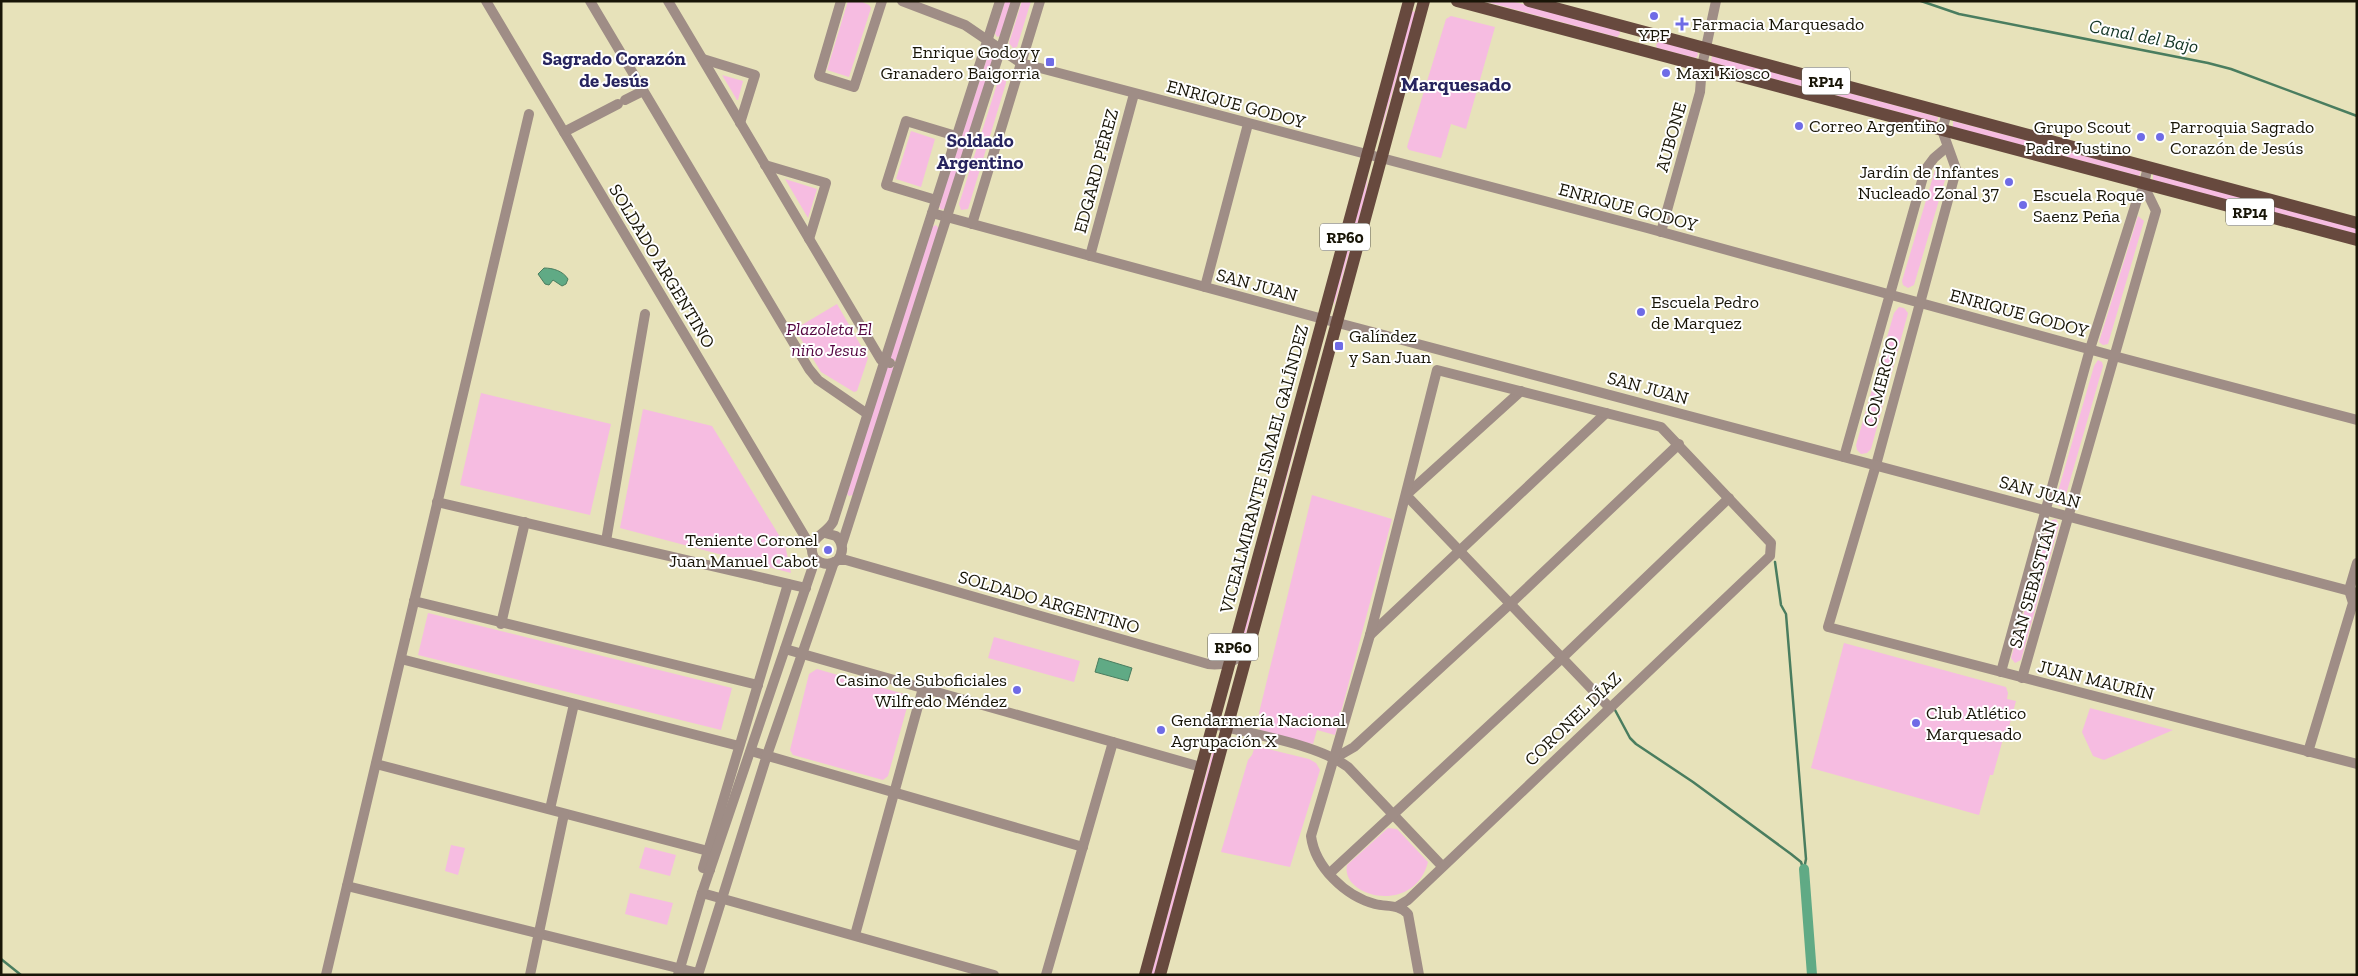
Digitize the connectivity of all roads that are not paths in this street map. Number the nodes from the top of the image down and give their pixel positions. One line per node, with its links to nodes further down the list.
1 (486, 1): 32 (street, SOLDADO ARGENTINO)
2 (590, 1): 25 (street)
3 (668, 1): 22 (street)
4 (841, 1): 5 (street)
5 (882, 1)
6 (902, 1): 17 (street, ENRIQUE GODOY)
7 (1000, 1): 17 (street)
8 (1016, 1): 19 (street)
9 (1040, 1): 23 (street)
10 (1409, 1): 35 (main road, VICEALMIRANTE ISMAEL GALÍNDEZ / RP60)
11 (1424, 1): 36 (main road, VICEALMIRANTE ISMAEL GALÍNDEZ / RP60)
12 (1457, 1): 18 (main road, RP14)
13 (1529, 1): 15 (main road, RP14)
14 (1716, 1): 20 (street, AUBONE)
15 (1626, 27): 16 (main road, RP14); 18 (main road)
16 (1651, 34): 20 (main road, RP14); 21 (main road)
17 (987, 40): 19 (street, ENRIQUE GODOY); 33 (street)
18 (1621, 45): 21 (main road, RP14)
19 (1001, 49): 23 (street, ENRIQUE GODOY); 42 (street)
20 (1706, 49): 24 (street, AUBONE); 27 (main road, RP14)
21 (1647, 52): 24 (main road, RP14)
22 (702, 59): 29 (street); 29 (street)
23 (1021, 63): 26 (street, ENRIQUE GODOY); 44 (street)
24 (1702, 66): 31 (main road, RP14); 45 (street, AUBONE)
25 (644, 91): 32 (street); 60 (street)
26 (1134, 94): 30 (street, ENRIQUE GODOY); 48 (street, EDGARD PÉREZ)
27 (1947, 113): 31 (street); 38 (main road, RP14)
28 (529, 114): 68 (street)
29 (740, 123): 37 (street)
30 (1248, 124): 35 (street, ENRIQUE GODOY); 49 (street)
31 (1942, 130): 34 (street, COMERCIO); 39 (main road, RP14)
32 (564, 132): 75 (street, SOLDADO ARGENTINO)
33 (956, 136): 40 (street); 40 (street)
34 (1947, 147): 50 (street, COMERCIO); 51 (street, COMERCIO)
35 (1367, 155): 36 (street, ENRIQUE GODOY); 53 (main road, VICEALMIRANTE ISMAEL GALÍNDEZ / RP60)
36 (1382, 159): 45 (street, ENRIQUE GODOY); 54 (main road, VICEALMIRANTE ISMAEL GALÍNDEZ / RP60)
37 (765, 165): 46 (street); 46 (street)
38 (2148, 167): 39 (street, SAN SEBASTIÁN); 43 (main road, RP14)
39 (2143, 184): 47 (main road, RP14); 55 (street, SAN SEBASTIÁN); 56 (street, SAN SEBASTIÁN)
40 (936, 200): 41 (street)
41 (932, 213): 42 (street, SAN JUAN); 57 (street)
42 (947, 217): 44 (street, SAN JUAN); 58 (street)
43 (2357, 223)
44 (972, 224): 48 (street, SAN JUAN)
45 (1661, 232): 50 (street, ENRIQUE GODOY)
46 (809, 239): 57 (street)
47 (2357, 240)
48 (1090, 256): 49 (street, SAN JUAN)
49 (1205, 287): 53 (street, SAN JUAN)
50 (1889, 295): 51 (street, ENRIQUE GODOY); 64 (street, COMERCIO)
51 (1919, 303): 55 (street, ENRIQUE GODOY); 65 (street, COMERCIO)
52 (645, 314): 73 (street)
53 (1322, 319): 54 (street, SAN JUAN); 93 (main road, VICEALMIRANTE ISMAEL GALÍNDEZ / RP60)
54 (1337, 323): 64 (street, SAN JUAN); 89 (main road, VICEALMIRANTE ISMAEL GALÍNDEZ / RP60)
55 (2090, 349): 56 (street, ENRIQUE GODOY); 69 (street, SAN SEBASTIÁN)
56 (2114, 356): 62 (street, ENRIQUE GODOY); 70 (street, SAN SEBASTIÁN)
57 (884, 361): 58 (street); 60 (street)
58 (899, 365): 74 (street)
59 (1521, 391): 61 (street); 66 (street); 66 (street)
60 (866, 413): 72 (street)
61 (1606, 413): 63 (street); 76 (street)
62 (2357, 420)
63 (1679, 444): 67 (street); 84 (street)
64 (1844, 457): 65 (street, SAN JUAN)
65 (1876, 465): 69 (street, SAN JUAN); 86 (street, COMERCIO)
66 (1406, 495): 76 (street); 87 (street)
67 (1729, 498): 91 (street); 99 (street, CORONEL DÍAZ)
68 (437, 502): 71 (street); 83 (street)
69 (2045, 511): 70 (street, SAN JUAN); 94 (street, SAN SEBASTIÁN)
70 (2069, 517): 82 (street, SAN JUAN); 95 (street, SAN SEBASTIÁN)
71 (524, 522): 73 (street); 85 (street)
72 (825, 533): 74 (street); 75 (street)
73 (606, 541): 80 (street)
74 (842, 544): 78 (street)
75 (811, 547): 77 (street)
76 (1459, 550): 84 (street); 87 (street)
77 (814, 558): 78 (street); 81 (street)
78 (836, 561): 90 (street); 93 (street, SOLDADO ARGENTINO)
79 (2357, 563): 82 (street)
80 (788, 584): 81 (street); 96 (street)
81 (806, 588): 88 (street)
82 (2353, 592): 108 (street)
83 (414, 601): 85 (street); 92 (street)
84 (1510, 604): 91 (street); 110 (street)
85 (501, 624): 96 (street)
86 (1828, 627): 94 (street, JUAN MAURÍN)
87 (1370, 635): 110 (street)
88 (785, 649): 90 (street); 101 (street)
89 (1248, 650): 93 (street); 104 (main road, VICEALMIRANTE ISMAEL GALÍNDEZ / RP60)
90 (802, 654): 97 (street); 102 (street)
91 (1562, 658): 99 (street); 117 (street)
92 (400, 659): 98 (street); 111 (street)
93 (1230, 662): 103 (main road, VICEALMIRANTE ISMAEL GALÍNDEZ / RP60)
94 (2000, 672): 95 (street, JUAN MAURÍN)
95 (2022, 678): 108 (street, JUAN MAURÍN)
96 (758, 685): 100 (street)
97 (923, 688): 105 (street); 114 (street)
98 (574, 704): 106 (street); 115 (street)
99 (1609, 707): 120 (street, CORONEL DÍAZ)
100 (750, 710): 101 (street); 106 (street)
101 (763, 714): 102 (street); 107 (street)
102 (780, 719): 109 (street)
103 (1213, 724): 104 (street); 113 (main road, VICEALMIRANTE ISMAEL GALÍNDEZ / RP60)
104 (1227, 728): 110 (street); 138 (main road, VICEALMIRANTE ISMAEL GALÍNDEZ / RP60)
105 (1113, 742): 113 (street); 118 (street)
106 (739, 746): 119 (street)
107 (751, 751): 109 (street); 121 (street)
108 (2308, 752): 112 (street, JUAN MAURÍN)
109 (767, 755): 114 (street); 126 (street)
110 (1335, 758): 117 (street); 122 (street)
111 (376, 764): 115 (street); 123 (street)
112 (2357, 764)
113 (1201, 767): 137 (main road, VICEALMIRANTE ISMAEL GALÍNDEZ / RP60)
114 (895, 792): 118 (street); 130 (street)
115 (550, 809): 116 (street)
116 (564, 814): 119 (street); 129 (street)
117 (1393, 815): 120 (street); 122 (street)
118 (1083, 847): 136 (street)
119 (708, 852): 121 (street)
120 (1442, 866): 124 (street, CORONEL DÍAZ)
121 (710, 870): 125 (street)
122 (1330, 873): 127 (street)
123 (347, 886): 129 (street); 133 (street)
124 (1419, 889): 127 (street, CORONEL DÍAZ); 128 (street)
125 (702, 893): 126 (street); 131 (street)
126 (722, 898): 130 (street); 132 (street)
127 (1398, 906): 128 (street)
128 (1410, 921): 139 (street)
129 (539, 934): 131 (street); 134 (street)
130 (855, 935): 135 (street)
131 (679, 972): 132 (street)
132 (698, 974)
133 (326, 975)
134 (530, 975)
135 (994, 975)
136 (1046, 975)
137 (1144, 975)
138 (1160, 975)
139 (1419, 975)

